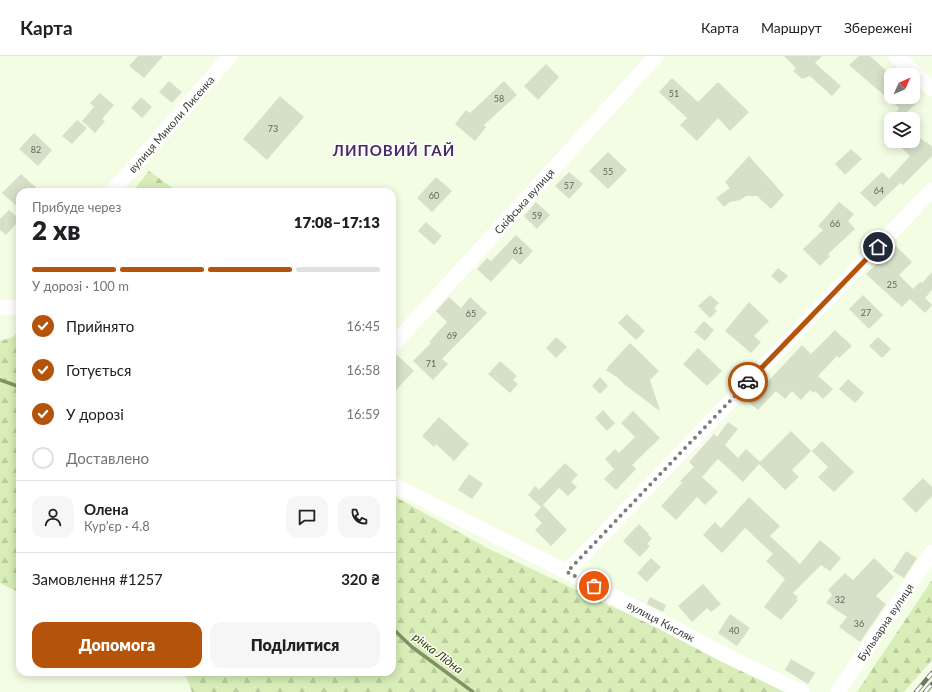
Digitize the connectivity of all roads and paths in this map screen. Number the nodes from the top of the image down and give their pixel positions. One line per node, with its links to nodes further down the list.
1 (230, 56): 5 (street, вулиця Миколи Лисенка)
2 (656, 56): 9 (street, Скіфська вулиця)
3 (896, 56): 4 (street)
4 (932, 89)
5 (115, 188)
6 (932, 190): 12 (street)
7 (0, 307): 8 (street)
8 (16, 308)
9 (396, 342)
10 (396, 486): 12 (street, вулиця Кисляк)
11 (932, 552): 14 (street, Бульварна вулиця)
12 (567, 572): 13 (street, вулиця Кисляк)
13 (802, 692)
14 (838, 692)

